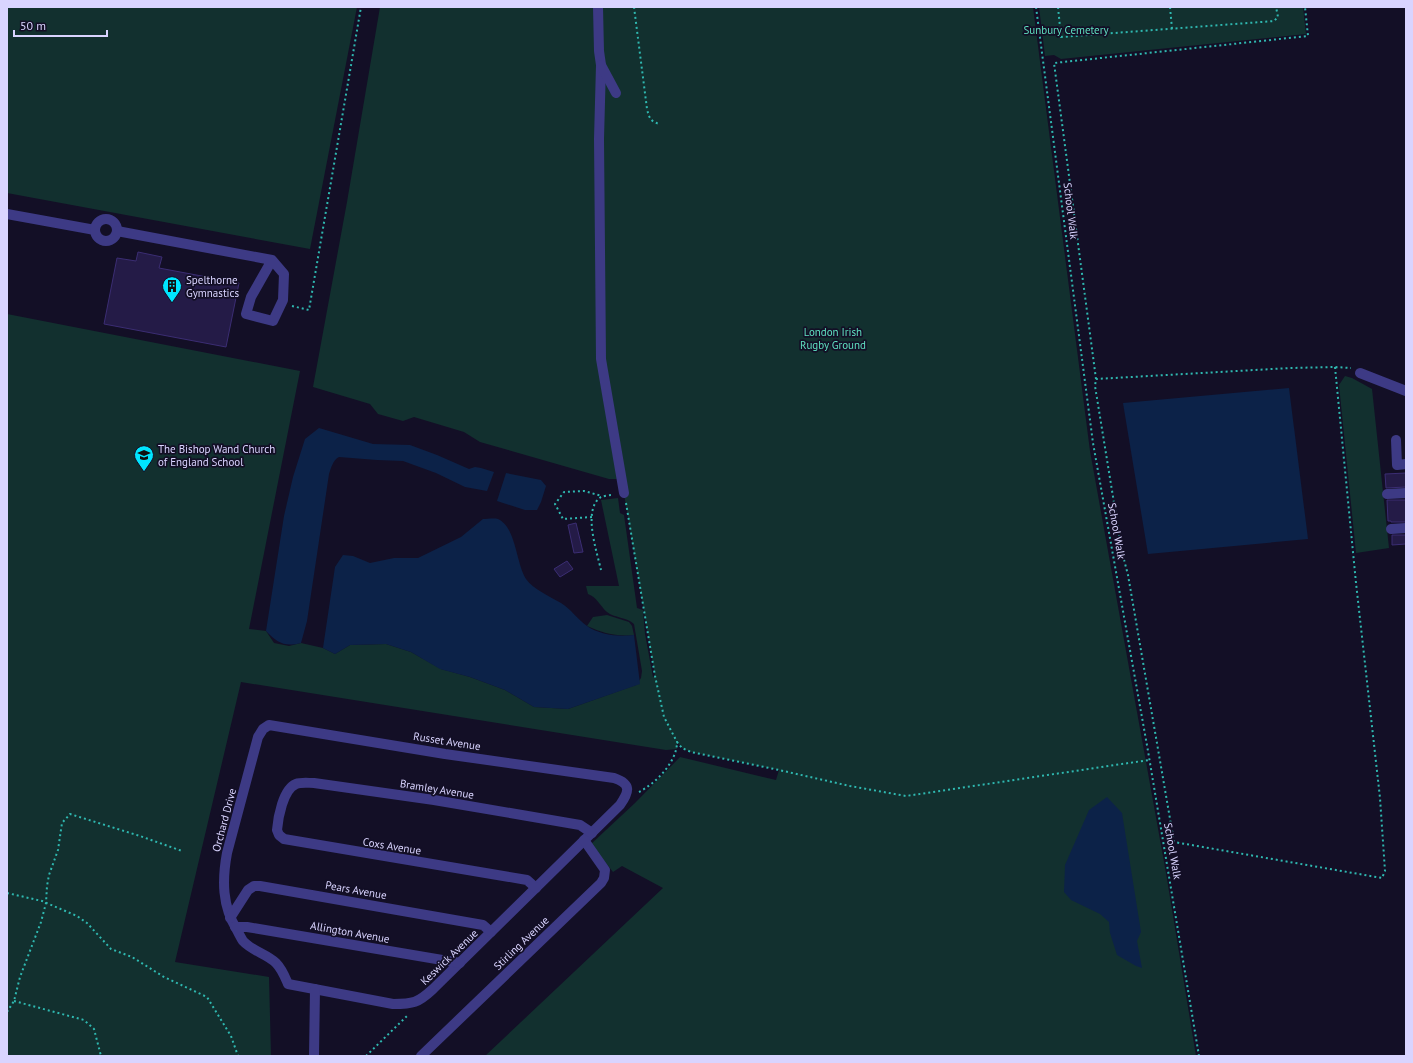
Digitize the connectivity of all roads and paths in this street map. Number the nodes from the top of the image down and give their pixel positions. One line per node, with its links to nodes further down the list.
1 (361, 7): 17 (path)
2 (598, 7): 10 (lane)
3 (634, 7): 12 (path)
4 (1036, 7): 34 (path, School Walk)
5 (1058, 7): 9 (path)
6 (1170, 7): 9 (path)
7 (1276, 7): 9 (path)
8 (1305, 7): 20 (path)
9 (1172, 29)
10 (601, 65): 11 (lane); 24 (lane)
11 (616, 94)
12 (660, 124)
13 (7, 214): 14 (lane)
14 (95, 230): 15 (lane); 15 (lane)
15 (117, 231): 16 (lane)
16 (272, 260): 17 (lane); 17 (lane)
17 (281, 304)
18 (1335, 366): 19 (path); 20 (path); 20 (path)
19 (1360, 373): 21 (lane)
20 (1096, 380)
21 (1406, 391)
22 (1396, 440): 23 (lane)
23 (1406, 464)
24 (624, 492): 27 (path); 33 (path)
25 (1406, 493): 26 (lane)
26 (1387, 494)
27 (603, 497): 28 (path); 28 (path)
28 (592, 517): 31 (path)
29 (1406, 528): 30 (lane)
30 (1391, 529)
31 (601, 570)
32 (263, 729): 35 (lane, Russet Avenue); 44 (lane, Orchard Drive)
33 (677, 742): 34 (path); 36 (path)
34 (1149, 760): 56 (path, School Walk)
35 (626, 784): 38 (lane, Keswick Avenue)
36 (636, 793)
37 (284, 799): 38 (lane, Bramley Avenue); 41 (lane, Coxs Avenue)
38 (592, 833): 39 (lane, Keswick Avenue)
39 (584, 840): 41 (lane, Keswick Avenue); 55 (lane, Stirling Avenue)
40 (182, 851): 43 (path)
41 (536, 888): 45 (lane, Keswick Avenue)
42 (7, 893): 43 (path)
43 (46, 903): 48 (path); 52 (path)
44 (233, 923): 45 (lane, Pears Avenue); 46 (lane, Allington Avenue); 47 (lane, Keswick Avenue)
45 (491, 932): 46 (lane, Keswick Avenue)
46 (460, 963): 47 (lane, Keswick Avenue)
47 (315, 989): 53 (lane)
48 (14, 1001): 49 (path); 51 (path)
49 (7, 1012)
50 (411, 1012): 54 (path)
51 (101, 1056)
52 (238, 1056)
53 (314, 1056)
54 (366, 1056)
55 (421, 1056)
56 (1198, 1056)

